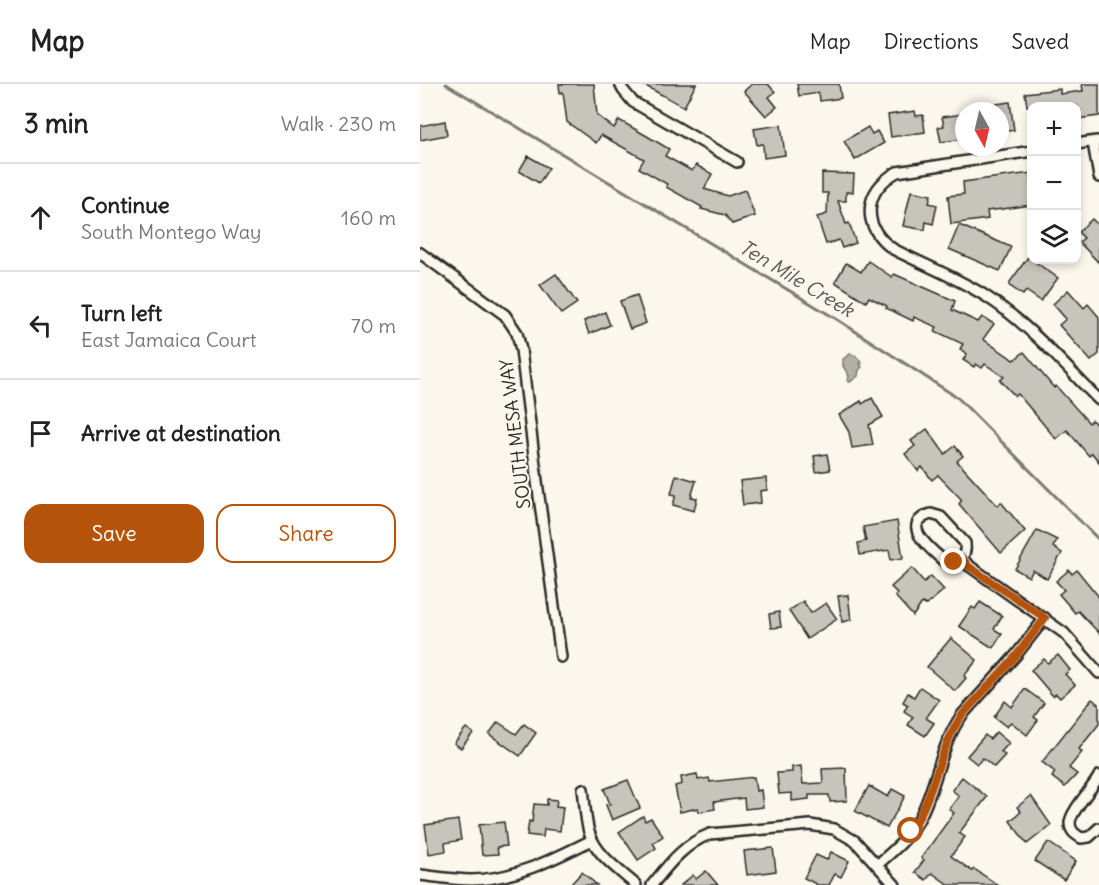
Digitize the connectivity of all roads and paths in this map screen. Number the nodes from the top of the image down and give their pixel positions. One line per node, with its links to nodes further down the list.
1 (621, 87): 5 (street)
2 (1096, 141): 3 (street); 6 (street)
3 (1081, 143)
4 (1027, 152): 8 (street)
5 (737, 162)
6 (1099, 177)
7 (420, 252): 11 (street, SOUTH MESA WAY)
8 (1099, 400)
9 (962, 558): 9 (street); 10 (street)
10 (1045, 618): 12 (street); 17 (street)
11 (561, 657)
12 (1099, 673)
13 (1098, 782): 15 (street)
14 (583, 789): 16 (street)
15 (1099, 828)
16 (592, 840): 19 (street); 20 (street)
17 (877, 865): 21 (street); 22 (street)
18 (420, 875): 19 (street)
19 (489, 882)
20 (636, 885)
21 (652, 885)
22 (895, 885)

